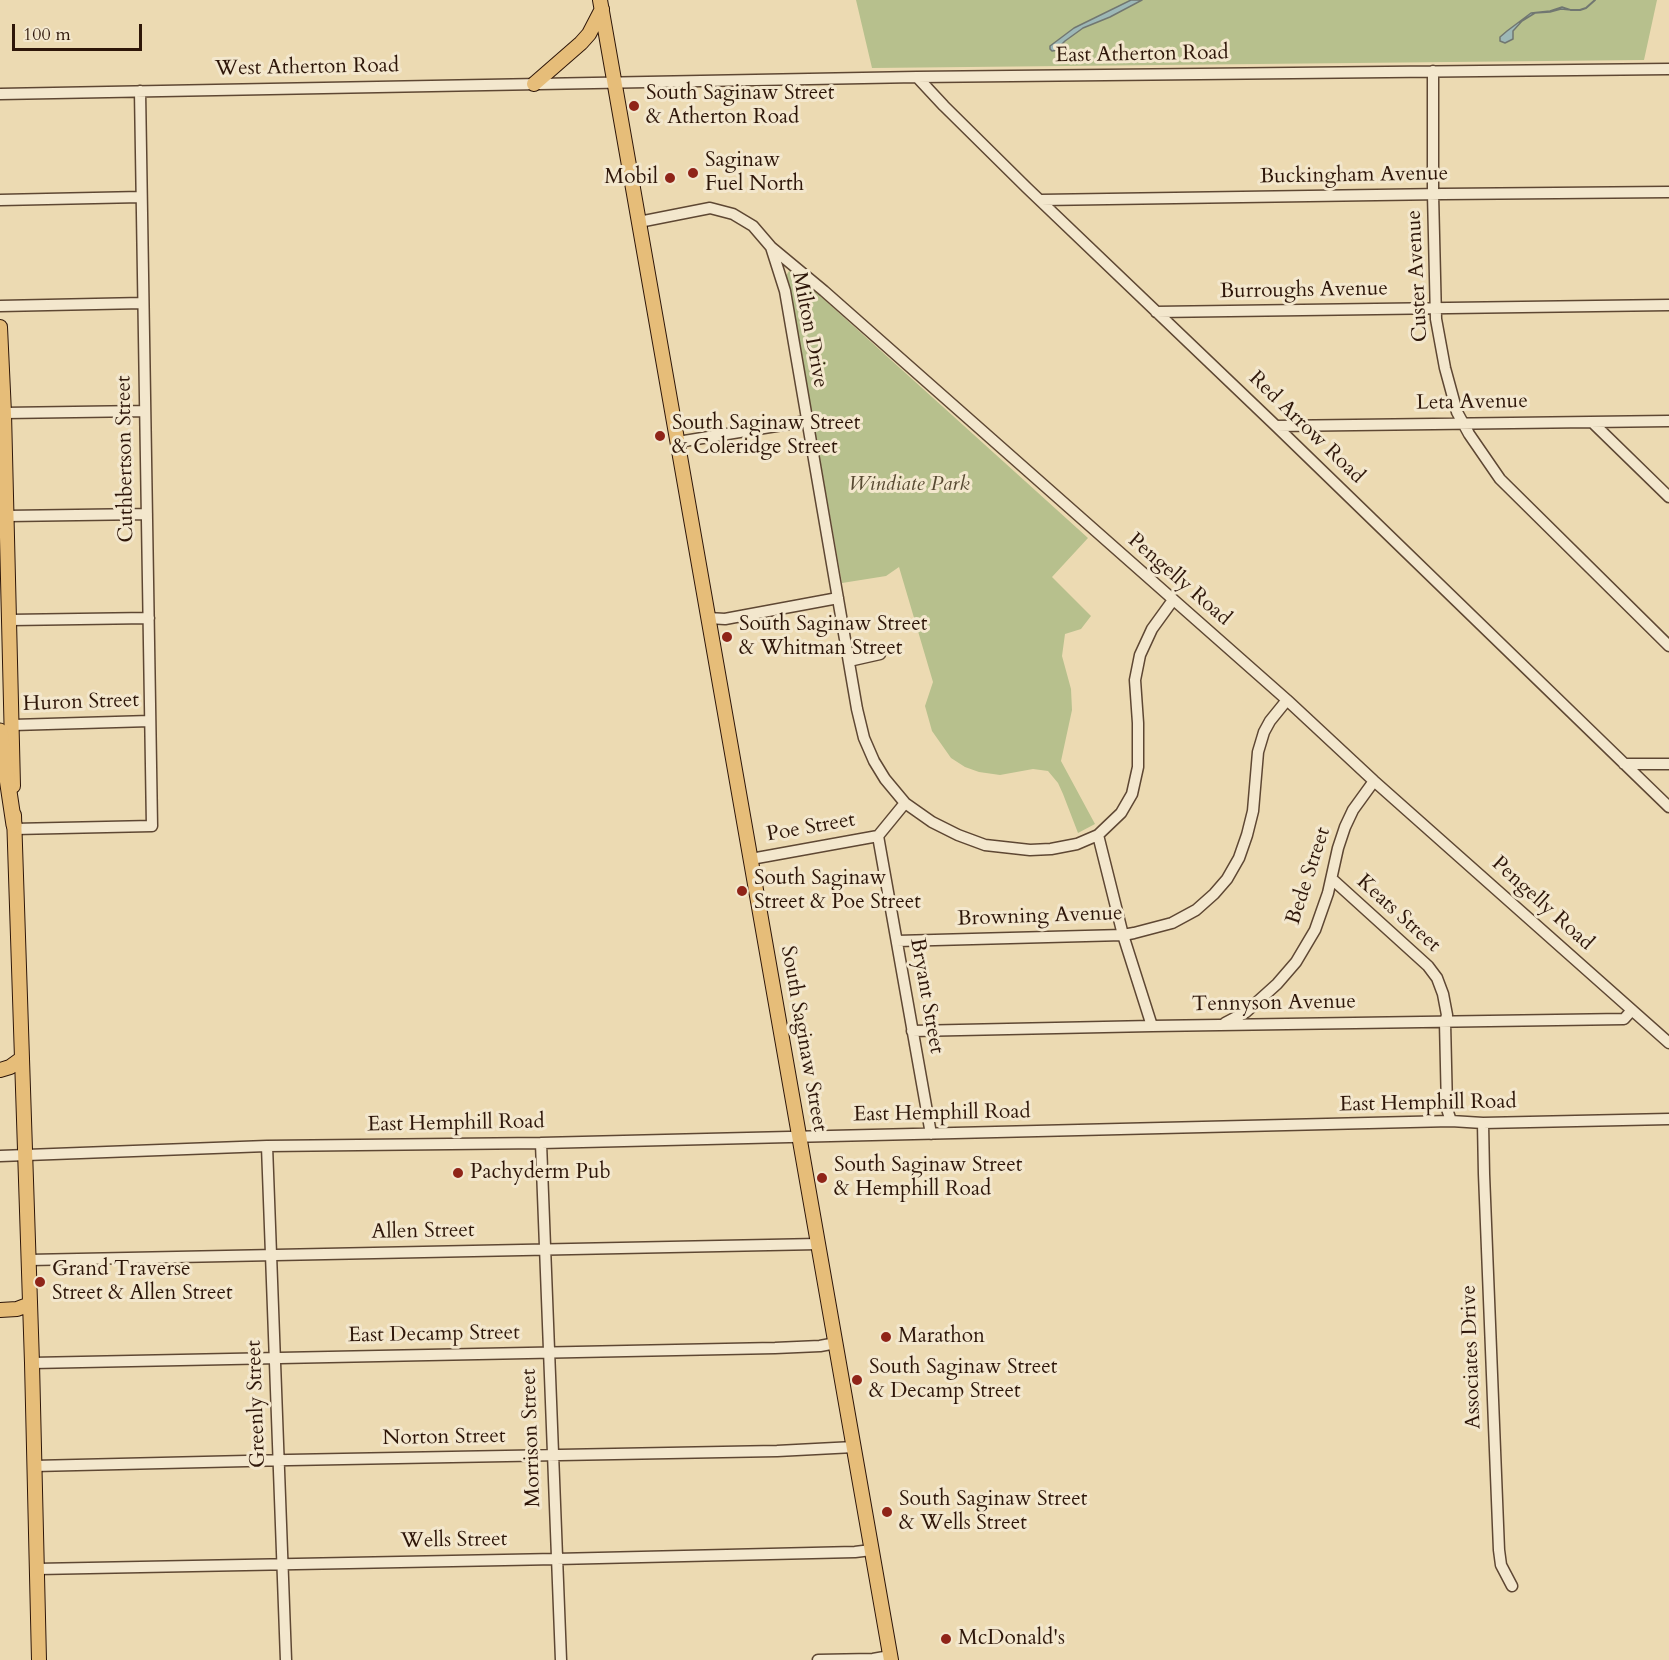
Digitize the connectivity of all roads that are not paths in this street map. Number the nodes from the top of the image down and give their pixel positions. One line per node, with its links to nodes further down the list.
1 (601, 5): 5 (main road, South Saginaw Street); 6 (main road)
2 (1669, 69): 3 (street, East Atherton Road)
3 (1433, 70): 4 (street, East Atherton Road); 10 (street, Custer Avenue)
4 (917, 77): 5 (street, East Atherton Road); 13 (street, Red Arrow Road)
5 (615, 83): 6 (street, West Atherton Road); 14 (main road, South Saginaw Street)
6 (534, 84): 7 (street, West Atherton Road)
7 (140, 91): 8 (street, West Atherton Road); 11 (street, Cuthbertson Street)
8 (0, 94)
9 (1669, 192): 10 (street, Buckingham Avenue)
10 (1433, 194): 13 (street, Buckingham Avenue); 19 (street, Custer Avenue)
11 (141, 197): 12 (street); 16 (street, Cuthbertson Street)
12 (0, 200)
13 (1041, 200): 20 (street, Red Arrow Road)
14 (639, 222): 15 (street, Pengelly Road); 29 (main road, South Saginaw Street)
15 (771, 247): 24 (street, Milton Drive); 34 (street, Pengelly Road)
16 (143, 303): 18 (street); 22 (street, Cuthbertson Street)
17 (1669, 305): 19 (street, Burroughs Avenue)
18 (0, 306)
19 (1436, 309): 20 (street, Burroughs Avenue); 27 (street, Custer Avenue)
20 (1156, 312): 28 (street, Red Arrow Road)
21 (0, 327): 23 (main road)
22 (145, 411): 23 (street); 31 (street, Cuthbertson Street)
23 (4, 413): 32 (main road)
24 (807, 421): 29 (street); 33 (street, Milton Drive)
25 (1669, 421): 26 (street, Leta Avenue)
26 (1592, 422): 27 (street, Leta Avenue); 30 (street)
27 (1463, 423): 28 (street, Leta Avenue); 38 (street, Custer Avenue)
28 (1276, 426): 44 (street, Red Arrow Road)
29 (678, 442): 36 (main road, South Saginaw Street)
30 (1669, 497)
31 (147, 514): 32 (street); 35 (street, Cuthbertson Street)
32 (7, 516): 37 (main road)
33 (838, 598): 36 (street); 40 (street, Milton Drive)
34 (1173, 600): 41 (street, Pengelly Road); 50 (street, Milton Drive)
35 (149, 618): 37 (street); 42 (street, Cuthbertson Street)
36 (708, 618): 52 (main road, South Saginaw Street)
37 (10, 620): 43 (main road)
38 (1669, 646)
39 (880, 654): 40 (street)
40 (849, 661): 47 (street, Milton Drive)
41 (1287, 700): 46 (street, Pengelly Road); 54 (street, Browning Avenue)
42 (150, 721): 43 (street, Huron Street); 49 (street, Cuthbertson Street)
43 (6, 728): 49 (highway)
44 (1624, 764): 45 (street); 48 (street, Red Arrow Road)
45 (1669, 764)
46 (1374, 781): 53 (street, Bede Street); 56 (street, Pengelly Road)
47 (905, 803): 50 (street, Milton Drive); 51 (street)
48 (1669, 807)
49 (14, 827): 62 (main road)
50 (1098, 835): 54 (street)
51 (878, 836): 52 (street, Poe Street); 55 (street, Bryant Street)
52 (751, 859): 68 (main road, South Saginaw Street)
53 (1332, 879): 57 (street, Keats Street); 58 (street, Bede Street)
54 (1123, 935): 55 (street, Browning Avenue); 59 (street)
55 (897, 941): 60 (street, Bryant Street)
56 (1632, 1010): 57 (street, Tennyson Avenue); 61 (street, Pengelly Road)
57 (1445, 1022): 58 (street, Tennyson Avenue); 65 (street, Keats Street)
58 (1222, 1025): 59 (street, Tennyson Avenue)
59 (1152, 1026): 60 (street, Tennyson Avenue)
60 (912, 1031): 67 (street, Bryant Street)
61 (1669, 1042)
62 (21, 1059): 63 (main road); 71 (main road)
63 (0, 1070)
64 (1669, 1119): 66 (street, East Hemphill Road)
65 (1451, 1121): 66 (street, East Hemphill Road); 67 (street, East Hemphill Road)
66 (1484, 1123): 91 (street, Associates Drive)
67 (931, 1134): 68 (street, East Hemphill Road)
68 (799, 1137): 69 (street, East Hemphill Road); 73 (main road, South Saginaw Street)
69 (541, 1143): 70 (street, East Hemphill Road); 74 (street, Morrison Street)
70 (267, 1146): 71 (street, East Hemphill Road); 75 (street, Greenly Street)
71 (24, 1155): 72 (street, East Hemphill Road); 76 (main road)
72 (0, 1156)
73 (818, 1244): 74 (street, Allen Street); 79 (main road, South Saginaw Street)
74 (545, 1249): 75 (street, Allen Street); 80 (street, Morrison Street)
75 (271, 1255): 76 (street, Allen Street); 81 (street, Greenly Street)
76 (28, 1260): 77 (main road)
77 (30, 1304): 78 (main road); 82 (main road)
78 (0, 1310)
79 (836, 1343): 80 (street, East Decamp Street); 83 (main road, South Saginaw Street)
80 (549, 1352): 81 (street, East Decamp Street); 84 (street, Morrison Street)
81 (275, 1358): 82 (street, East Decamp Street); 85 (street, Greenly Street)
82 (32, 1363): 86 (main road)
83 (854, 1447): 84 (street, Norton Street); 87 (main road, South Saginaw Street)
84 (552, 1456): 85 (street, Norton Street); 88 (street, Morrison Street)
85 (278, 1460): 86 (street, Norton Street); 89 (street, Greenly Street)
86 (34, 1466): 90 (main road)
87 (871, 1550): 88 (street, Wells Street); 92 (main road, South Saginaw Street)
88 (556, 1559): 89 (street, Wells Street); 95 (street, Morrison Street)
89 (283, 1564): 90 (street, Wells Street); 94 (street, Greenly Street)
90 (37, 1569): 93 (main road)
91 (1512, 1586)
92 (890, 1658): 96 (street)
93 (39, 1660)
94 (286, 1660)
95 (561, 1660)
96 (818, 1660)

